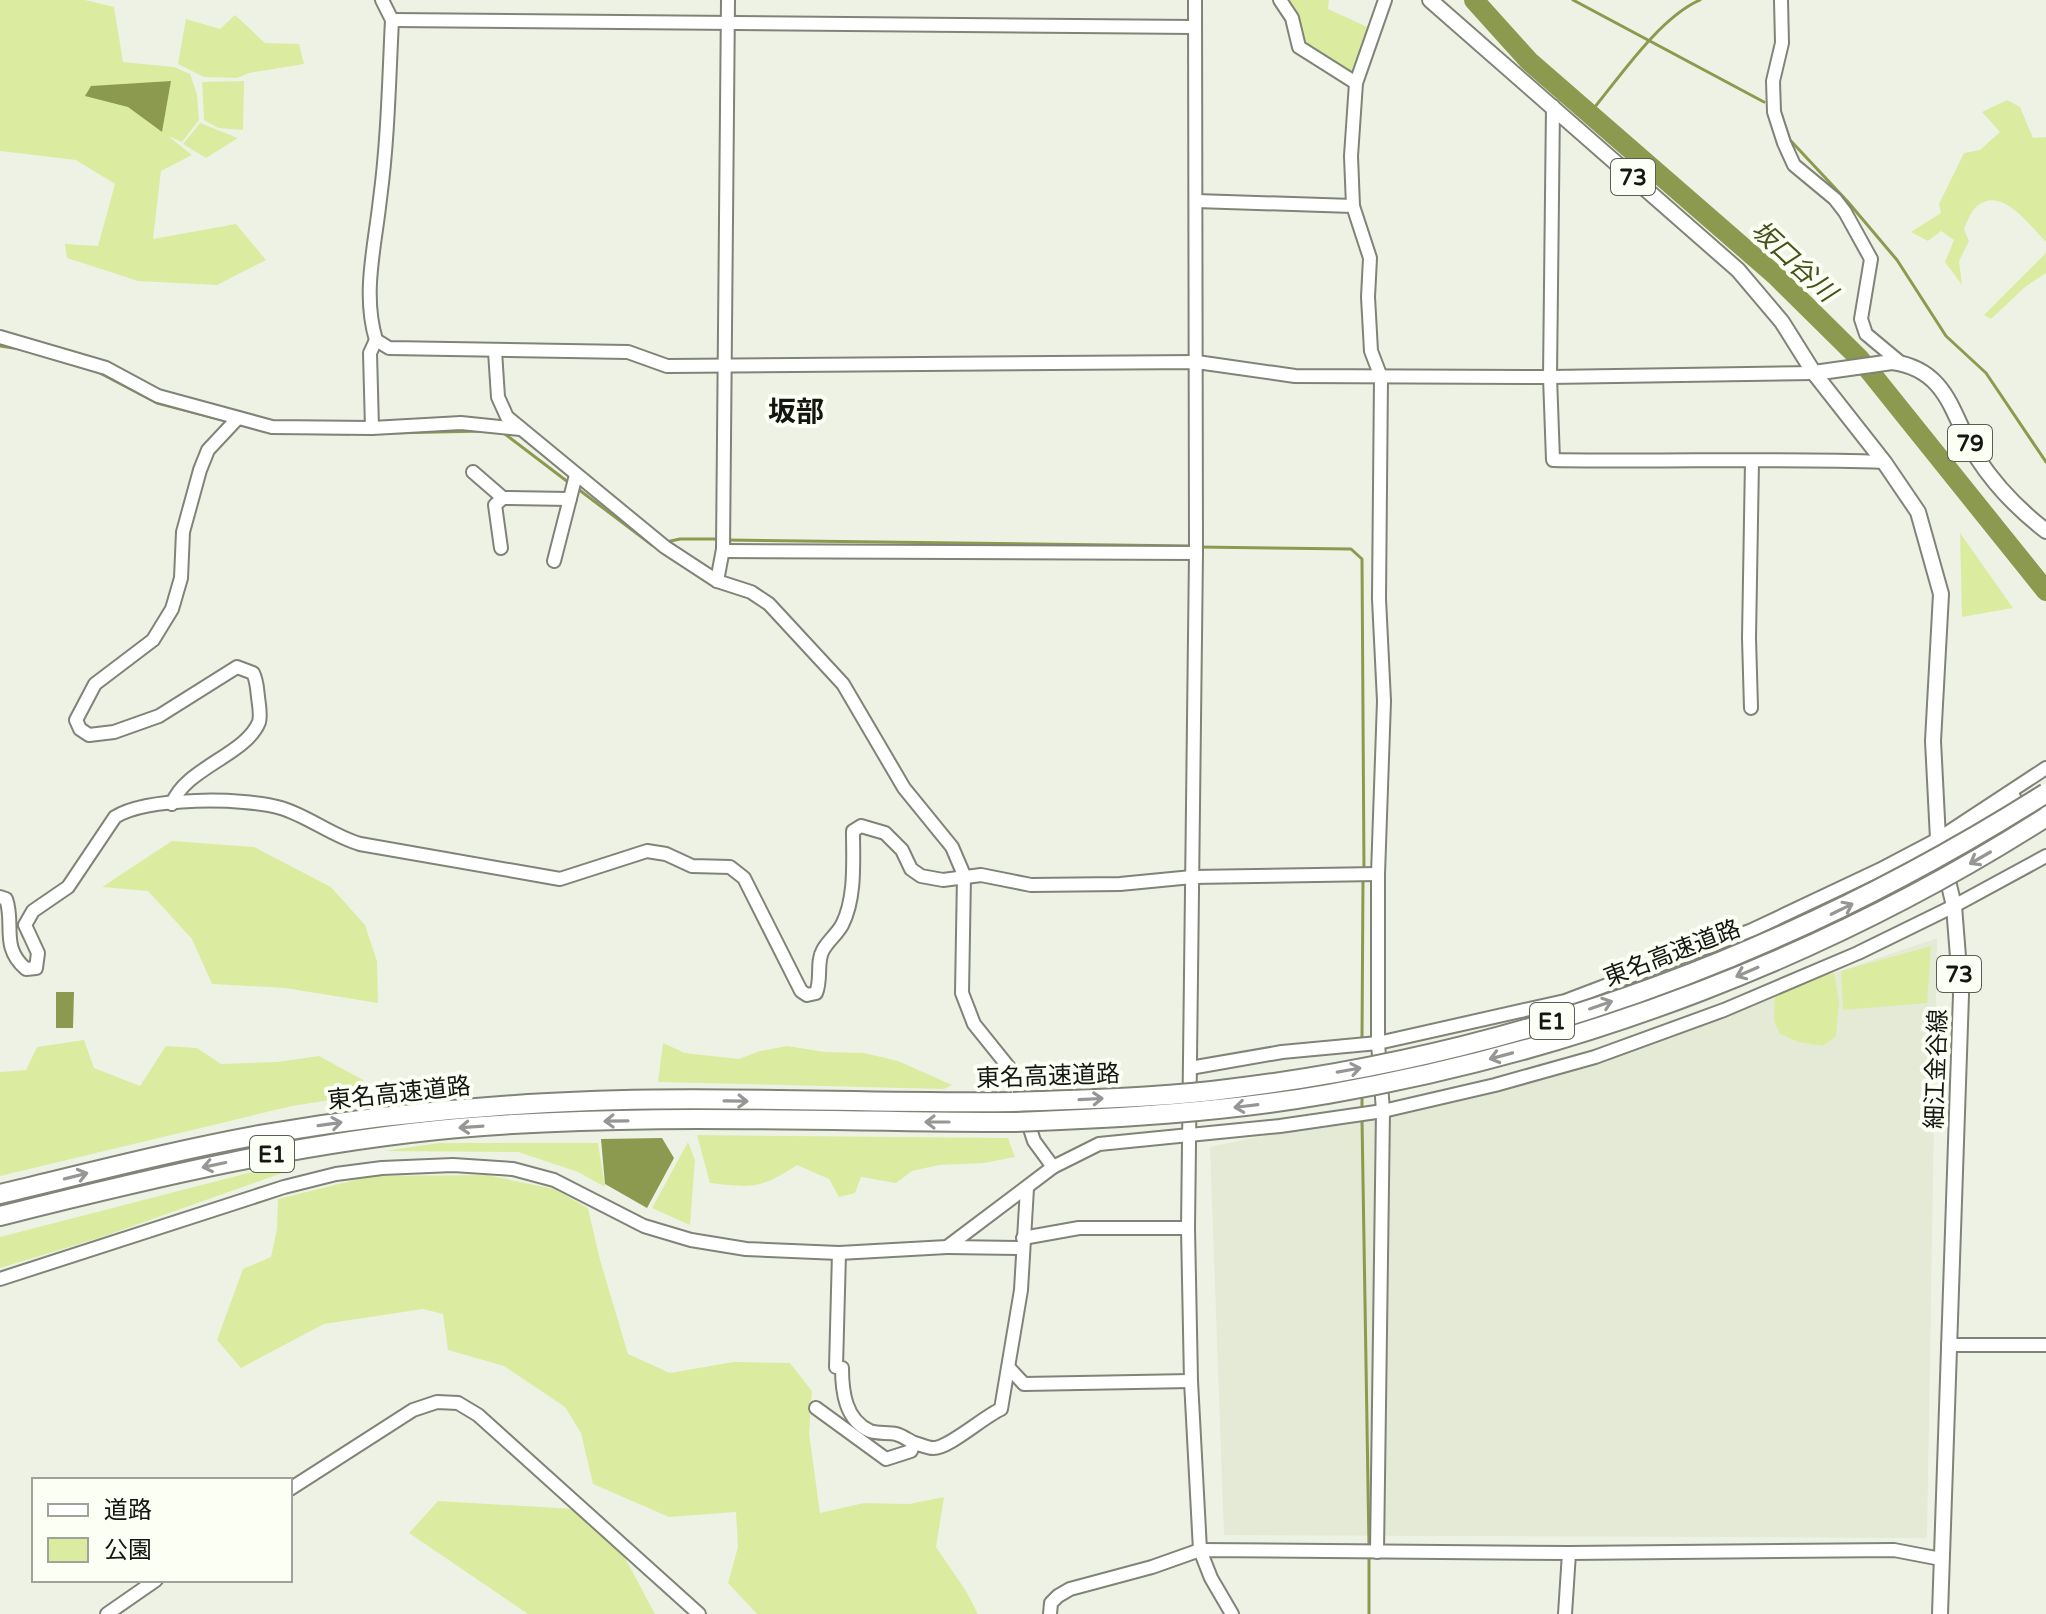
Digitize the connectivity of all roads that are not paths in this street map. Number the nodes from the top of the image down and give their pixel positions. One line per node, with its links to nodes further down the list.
1 (728, 0): 9 (street)
2 (1195, 0): 10 (street)
3 (1280, 0): 11 (street)
4 (1385, 0): 11 (street)
5 (1430, 0): 12 (main road, 73)
6 (1781, 0): 19 (street)
7 (386, 2): 8 (street)
8 (392, 20): 9 (street); 16 (street)
9 (728, 21): 10 (street); 20 (street)
10 (1195, 27): 13 (street)
11 (1356, 83): 14 (street)
12 (1553, 106): 21 (main road, 73); 23 (street)
13 (1196, 201): 14 (street); 18 (street)
14 (1353, 206): 22 (street)
15 (0, 337): 24 (street)
16 (376, 340): 17 (street); 25 (street)
17 (495, 351): 20 (street); 26 (street)
18 (1197, 362): 20 (street); 22 (street); 36 (street)
19 (1897, 363): 21 (main road); 33 (main road, 79)
20 (723, 365): 35 (street)
21 (1821, 372): 23 (street); 28 (main road, 細江金谷線 / 73)
22 (1381, 377): 23 (street); 47 (street)
23 (1550, 377): 27 (street)
24 (235, 421): 25 (street); 43 (street)
25 (372, 428): 26 (street)
26 (520, 429): 30 (street)
27 (1752, 461): 28 (street); 39 (street)
28 (1884, 462): 45 (main road, 細江金谷線 / 73)
29 (473, 472): 32 (street)
30 (576, 477): 31 (street); 38 (street)
31 (571, 496): 32 (street); 37 (street)
32 (503, 498): 34 (street)
33 (2046, 531)
34 (501, 548)
35 (723, 550): 36 (street); 38 (street)
36 (1196, 552): 49 (street)
37 (554, 561)
38 (717, 581): 48 (street)
39 (1751, 708)
40 (2046, 768): 45 (street)
41 (2046, 775): 45 (street)
42 (2046, 793): 58 (highway, 東名高速道路 / E1, one-way to 42, bridge)
43 (172, 804): 48 (street); 50 (street)
44 (2046, 817): 59 (highway, 東名高速道路 / E1, one-way to 59, bridge)
45 (1939, 844): 51 (main road, 細江金谷線 / 73); 52 (street)
46 (2046, 856): 51 (street)
47 (1374, 874): 49 (street); 52 (street)
48 (964, 875): 49 (street); 56 (street)
49 (1192, 877): 53 (street)
50 (0, 897)
51 (1954, 906): 54 (street); 65 (main road, 細江金谷線 / 73)
52 (1374, 1044): 53 (street); 54 (street)
53 (1190, 1068): 55 (street)
54 (1376, 1112): 55 (street); 73 (street)
55 (1188, 1135): 56 (street); 60 (street)
56 (1053, 1167): 57 (street)
57 (1027, 1188): 61 (street); 62 (street)
58 (0, 1194)
59 (0, 1216)
60 (1188, 1228): 61 (street); 68 (street)
61 (1023, 1243): 62 (street); 67 (street)
62 (947, 1247): 63 (street)
63 (839, 1253): 64 (street); 70 (street)
64 (0, 1279)
65 (1948, 1345): 66 (street); 75 (main road, 細江金谷線 / 73)
66 (2046, 1345)
67 (1009, 1368): 68 (street); 70 (street)
68 (1191, 1381): 72 (street)
69 (816, 1408): 70 (street)
70 (914, 1443)
71 (292, 1488): 78 (street)
72 (1200, 1550): 73 (street); 79 (street); 80 (street)
73 (1377, 1552): 74 (street)
74 (1569, 1553): 75 (street); 81 (street)
75 (1941, 1559): 82 (main road, 細江金谷線 / 73)
76 (153, 1582): 77 (street)
77 (107, 1614)
78 (699, 1614)
79 (1050, 1614)
80 (1232, 1614)
81 (1565, 1614)
82 (1940, 1614)

